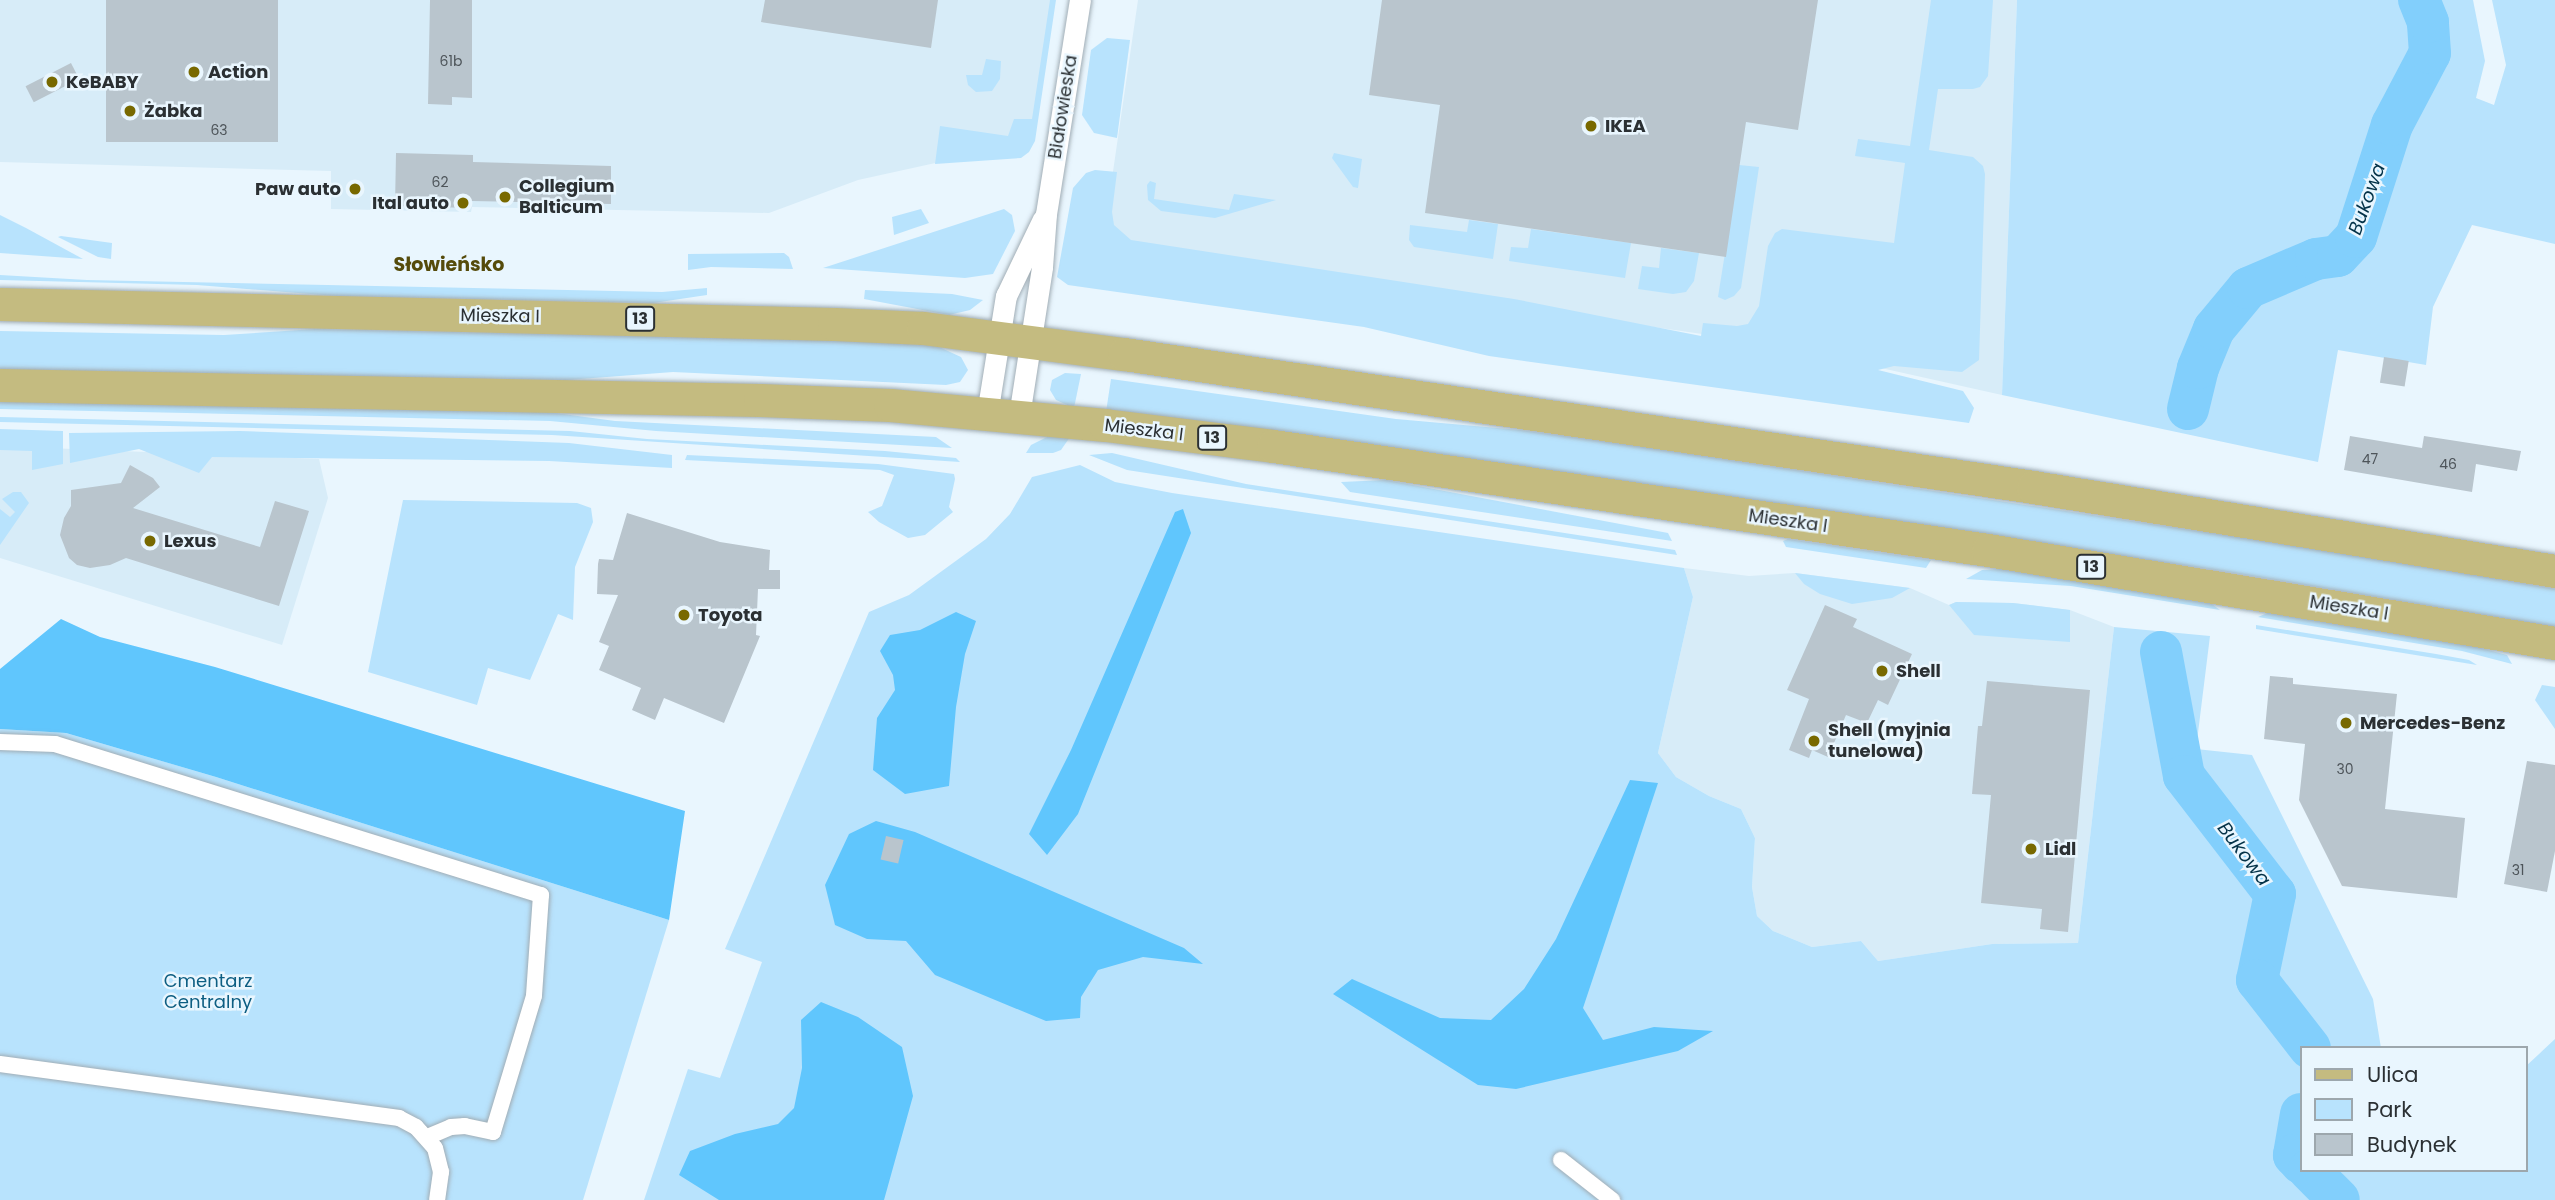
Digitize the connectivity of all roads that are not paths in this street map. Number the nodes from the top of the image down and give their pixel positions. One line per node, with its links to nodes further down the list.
1 (1080, 0): 2 (street, Białowieska)
2 (1046, 214): 4 (street, Białowieska); 5 (street, Białowieska)
3 (0, 304): 4 (main road, Mieszka I / 13)
4 (999, 337): 5 (main road, Mieszka I / 13); 7 (street)
5 (1031, 341): 7 (street); 8 (main road, Mieszka I / 13)
6 (0, 385): 7 (main road, Mieszka I / 13)
7 (1003, 415): 9 (main road, Mieszka I / 13)
8 (2555, 571)
9 (2555, 643)
10 (0, 741): 12 (street)
11 (0, 1064): 12 (street)
12 (427, 1138): 14 (street)
13 (1561, 1160): 15 (street)
14 (437, 1200)
15 (1612, 1200)

